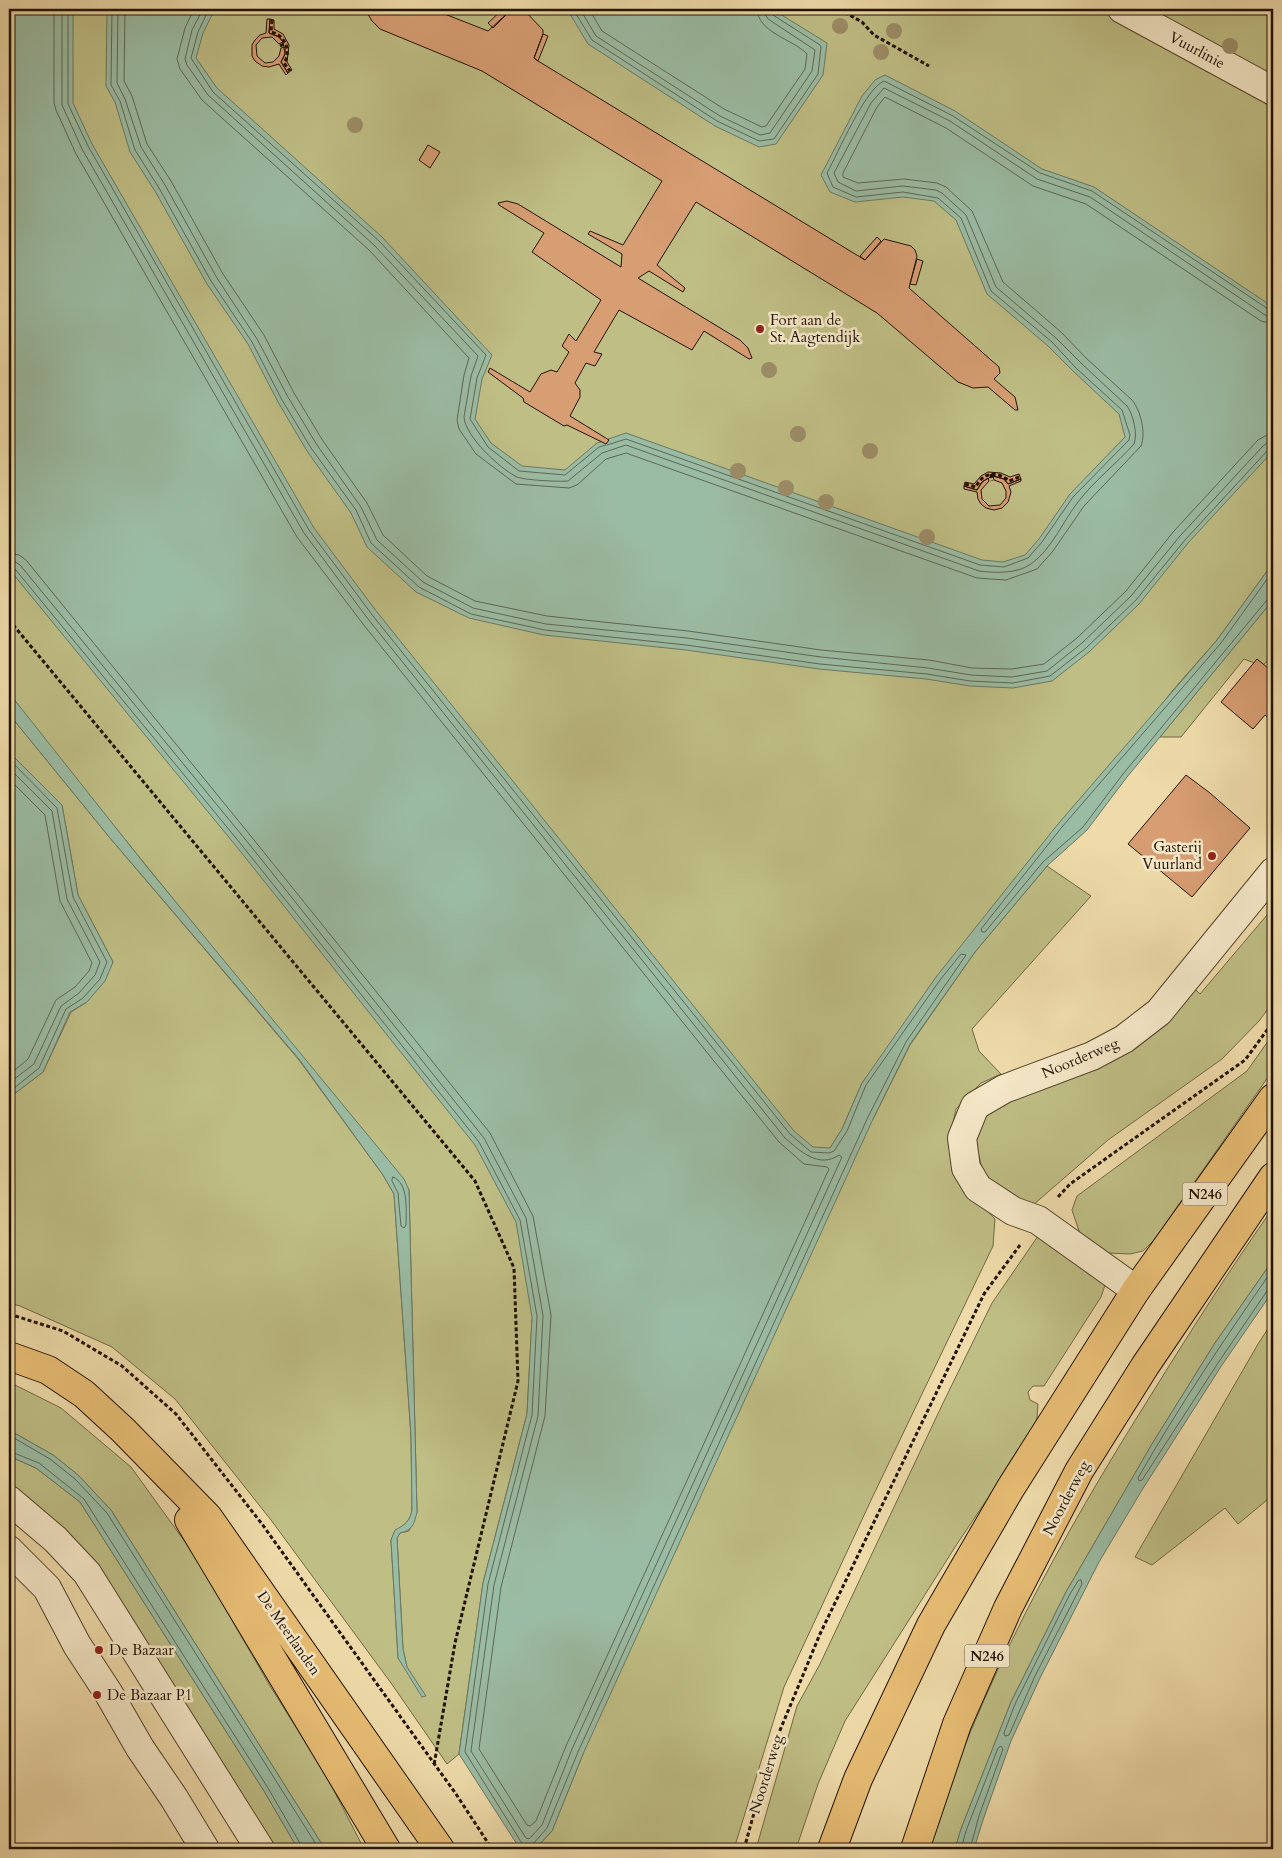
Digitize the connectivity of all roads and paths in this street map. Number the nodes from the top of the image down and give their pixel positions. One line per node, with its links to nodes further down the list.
1 (839, 9): 4 (path)
2 (1122, 9): 6 (street, Vuurlinie)
3 (272, 20): 5 (path)
4 (929, 66)
5 (290, 71)
6 (1273, 91)
7 (991, 474): 8 (path); 9 (path); 10 (path)
8 (1019, 477)
9 (992, 481)
10 (965, 484)
11 (9, 620): 26 (path)
12 (1273, 872): 16 (street, Noorderweg)
13 (1273, 1022): 16 (path, Noorderweg)
14 (1273, 1098): 17 (main road, N246)
15 (1273, 1177): 29 (main road, Noorderweg / N246)
16 (1038, 1220): 17 (street, Noorderweg); 27 (path, Noorderweg)
17 (1136, 1290): 28 (main road, N246)
18 (9, 1356): 19 (main road, De Meerlanden)
19 (123, 1430): 24 (main road, De Meerlanden); 25 (main road, De Meerlanden)
20 (9, 1500): 23 (street)
21 (9, 1550): 22 (street)
22 (205, 1849)
23 (260, 1849)
24 (386, 1849)
25 (440, 1849)
26 (492, 1849)
27 (744, 1849)
28 (832, 1849)
29 (915, 1849)

